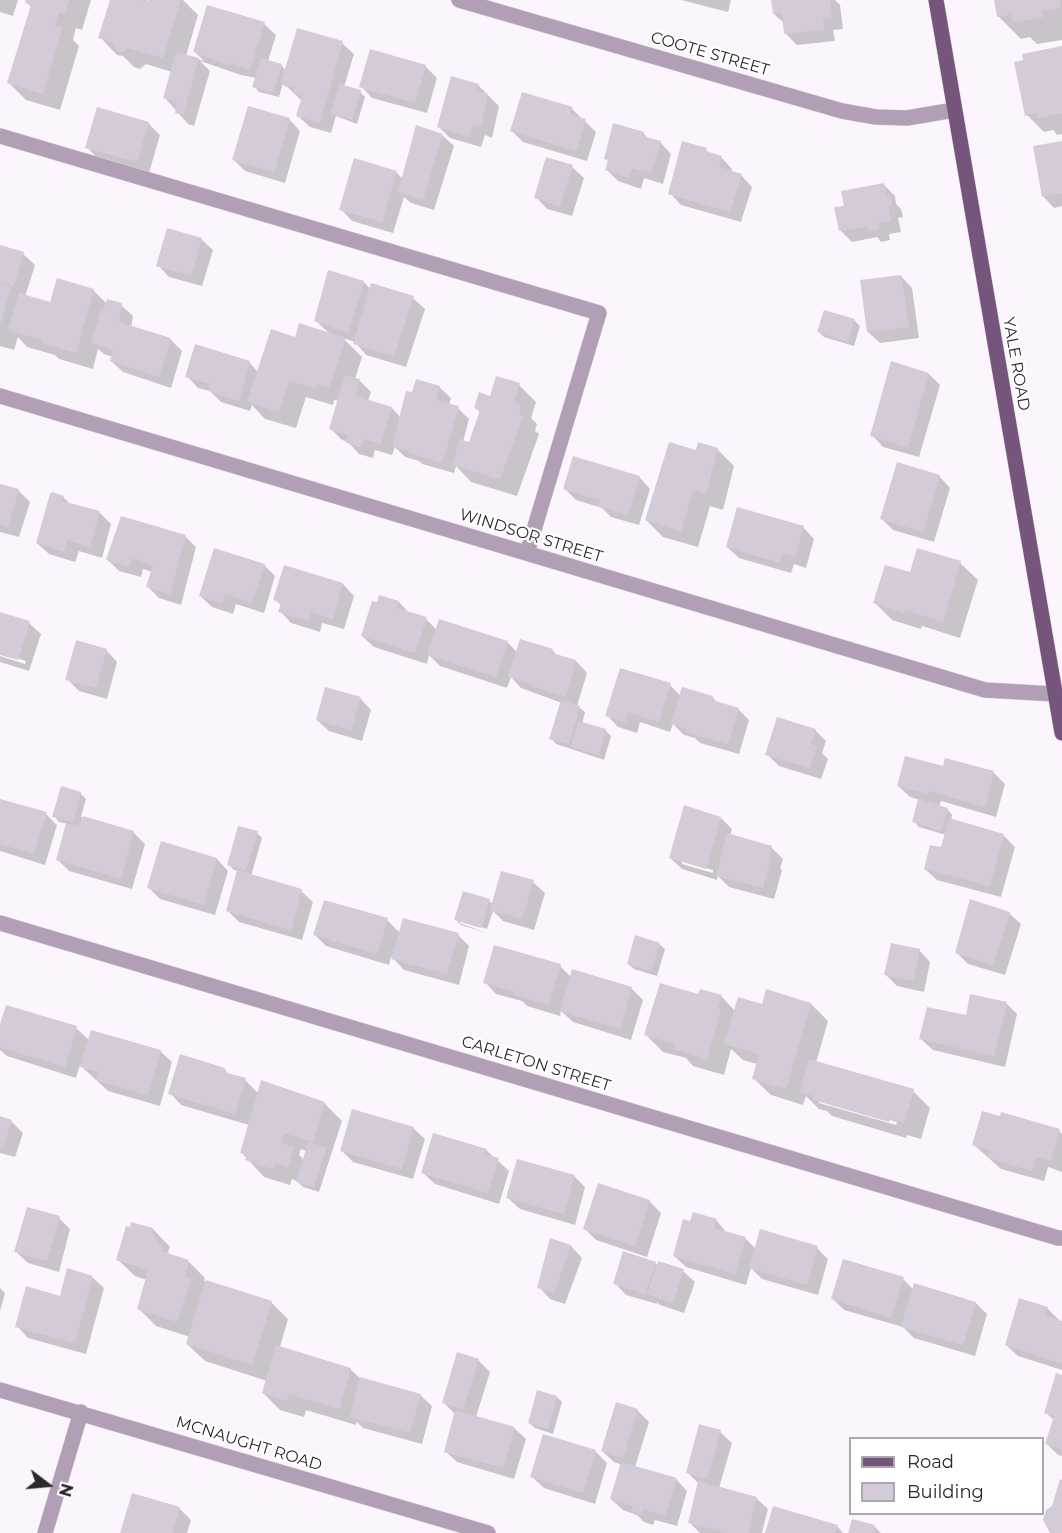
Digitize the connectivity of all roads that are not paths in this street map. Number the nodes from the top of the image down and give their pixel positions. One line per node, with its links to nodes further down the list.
1 (459, 0): 3 (street, COOTE STREET)
2 (936, 0): 3 (main road, YALE ROAD)
3 (954, 110): 7 (main road, YALE ROAD)
4 (0, 136): 6 (street)
5 (0, 396): 6 (street, WINDSOR STREET)
6 (527, 553): 7 (street, WINDSOR STREET)
7 (1055, 694): 8 (main road, YALE ROAD)
8 (1062, 733)
9 (0, 923): 10 (street, CARLETON STREET)
10 (1062, 1238)
11 (0, 1390): 12 (street, MCNAUGHT ROAD)
12 (81, 1412): 13 (street); 14 (street, MCNAUGHT ROAD)
13 (45, 1533)
14 (488, 1533)

